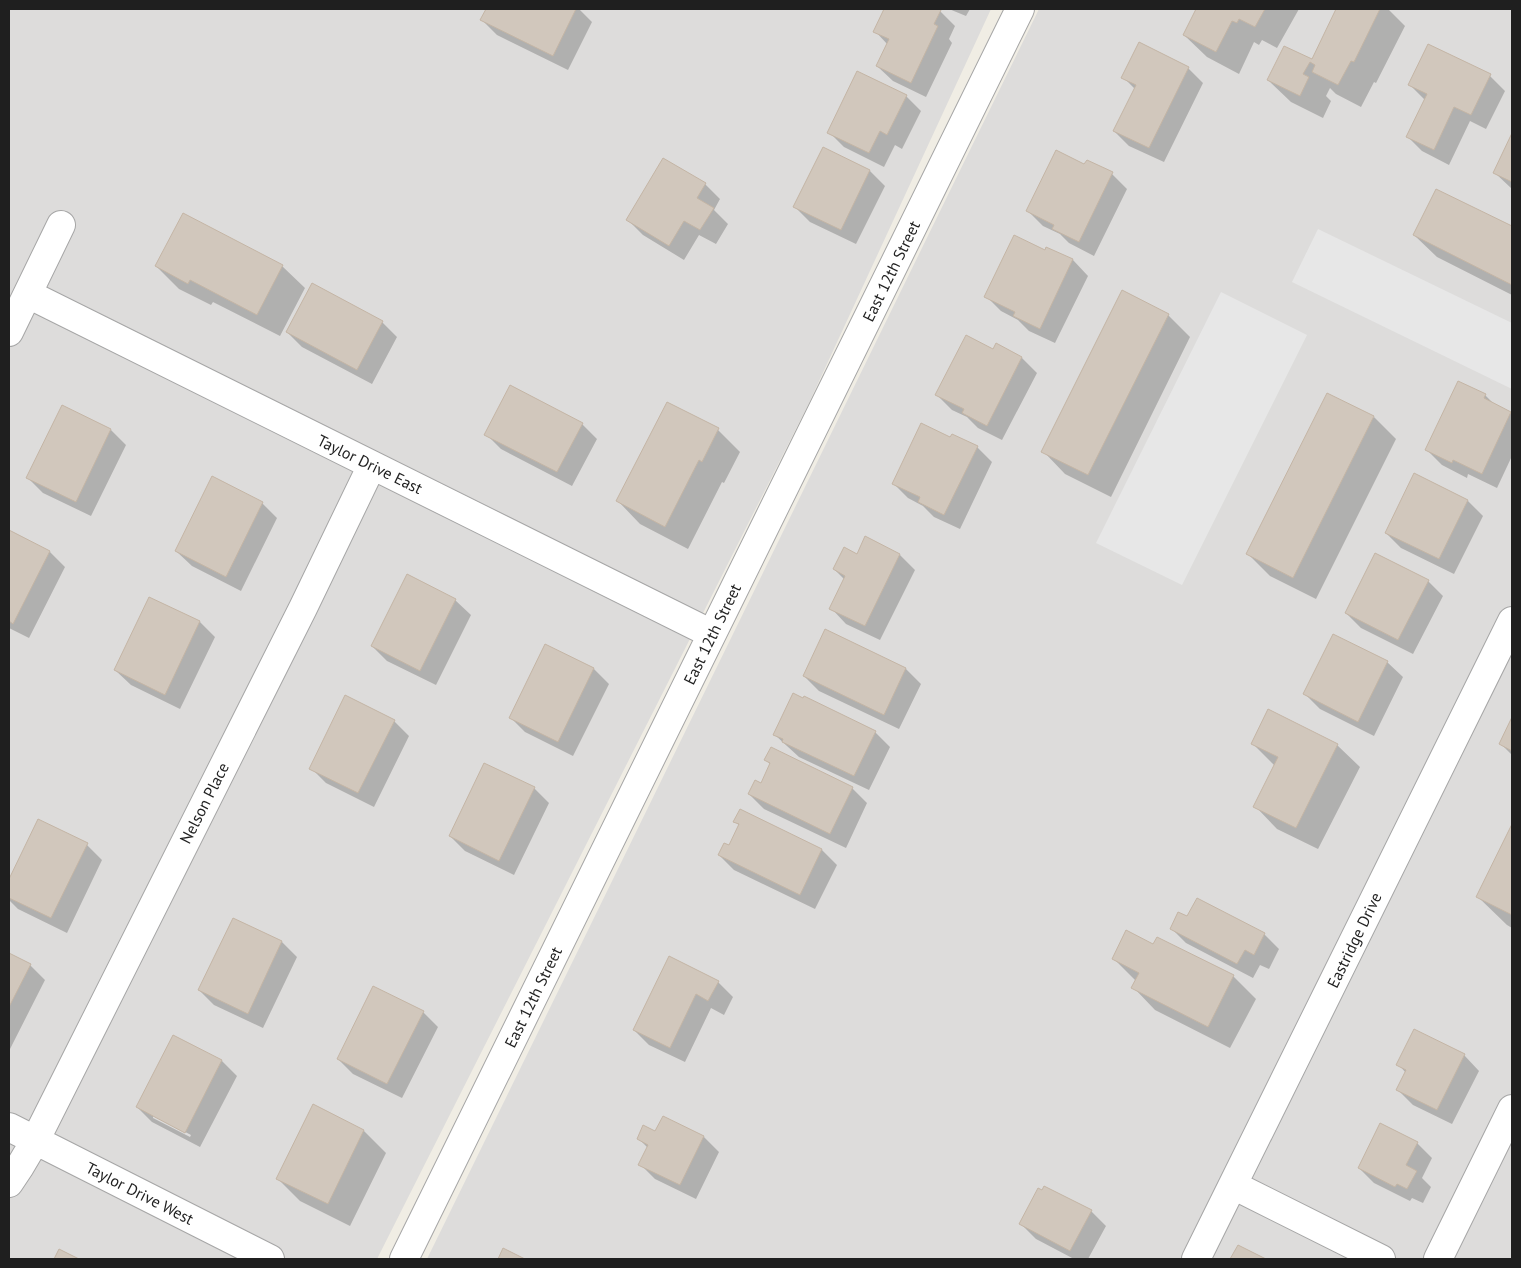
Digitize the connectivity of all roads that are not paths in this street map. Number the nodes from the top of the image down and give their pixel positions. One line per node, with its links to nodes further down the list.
1 (1020, 9): 7 (street, East 12th Street)
2 (62, 224): 3 (street)
3 (28, 294): 4 (street); 5 (street, Taylor Drive East)
4 (9, 332)
5 (372, 465): 7 (street, Taylor Drive East); 10 (street, Nelson Place)
6 (1512, 621): 12 (street, Eastridge Drive)
7 (712, 634): 14 (street, East 12th Street)
8 (1512, 1109): 17 (street)
9 (9, 1127): 10 (street, Taylor Drive West)
10 (35, 1141): 11 (street, Nelson Place); 13 (street, Taylor Drive West)
11 (9, 1183)
12 (1233, 1184): 15 (street, Eastridge Drive); 16 (street)
13 (270, 1259)
14 (404, 1259)
15 (1196, 1259)
16 (1381, 1259)
17 (1438, 1259)

